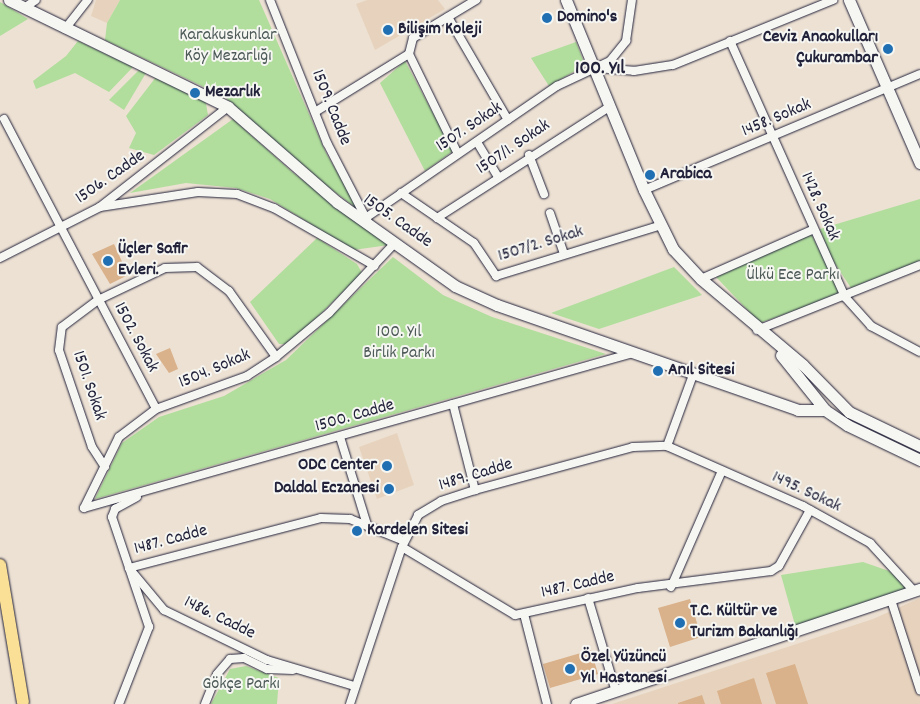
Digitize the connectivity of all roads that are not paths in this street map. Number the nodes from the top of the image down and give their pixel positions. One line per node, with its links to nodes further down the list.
1 (9, 0): 10 (main road, 1505. Cadde)
2 (36, 0): 10 (street)
3 (88, 0): 12 (street)
4 (270, 0): 20 (street, 1509. Cadde)
5 (476, 0): 11 (street)
6 (566, 0): 15 (main road)
7 (632, 0): 15 (street, 1507. Sokak)
8 (833, 0): 13 (street)
9 (849, 0): 17 (main road)
10 (24, 8): 12 (main road, 1505. Cadde)
11 (448, 17): 14 (street); 22 (street)
12 (65, 29): 19 (main road, 1505. Cadde)
13 (730, 41): 15 (street); 23 (street, 1428. Sokak)
14 (409, 54): 20 (street); 26 (street)
15 (593, 68): 18 (main road); 22 (street, 1507. Sokak)
16 (920, 74): 17 (street, 1458. Sokak)
17 (888, 88): 23 (street, 1458. Sokak); 24 (main road)
18 (609, 106): 27 (street, 1507/1. Sokak); 30 (main road)
19 (228, 107): 33 (street, 1506. Cadde); 36 (main road, 1505. Cadde)
20 (315, 112): 36 (street, 1509. Cadde)
21 (4, 119): 38 (street, 1502. Sokak)
22 (508, 120): 25 (street, 1507. Sokak)
23 (772, 138): 30 (street, 1458. Sokak); 39 (street, 1428. Sokak)
24 (915, 141): 28 (main road)
25 (477, 142): 26 (street, 1507. Sokak); 29 (street)
26 (458, 154): 31 (street, 1507. Sokak)
27 (529, 155): 29 (street, 1507/1. Sokak); 32 (street)
28 (920, 163)
29 (498, 177): 35 (street, 1507/1. Sokak)
30 (644, 190): 37 (main road)
31 (401, 193): 35 (street, 1507/2. Sokak); 36 (street, 1507. Sokak)
32 (544, 194)
33 (100, 207): 38 (street, 1506. Cadde); 44 (street)
34 (550, 213): 41 (street)
35 (438, 218): 41 (street, 1507/2. Sokak)
36 (368, 220): 40 (main road, 1505. Cadde)
37 (660, 226): 41 (street, 1507/2. Sokak); 45 (main road)
38 (60, 228): 42 (street, 1506. Cadde); 47 (street, 1502. Sokak)
39 (812, 230): 45 (street); 46 (street, 1428. Sokak)
40 (394, 244): 44 (street, 1504. Sokak); 50 (main road, 1505. Cadde)
41 (564, 254)
42 (0, 258)
43 (920, 265): 46 (street)
44 (374, 266): 52 (street, 1504. Sokak)
45 (701, 279): 48 (main road)
46 (845, 297): 48 (street); 51 (street, 1428. Sokak)
47 (98, 300): 52 (street, 1501. Sokak); 58 (street, 1502. Sokak); 65 (street, 1501. Sokak)
48 (756, 331): 49 (main road)
49 (774, 346): 54 (main road); 55 (main road)
50 (634, 352): 53 (main road, 1505. Cadde); 57 (street, 1500. Cadde)
51 (920, 352)
52 (276, 357): 58 (street, 1504. Sokak)
53 (693, 375): 59 (main road, 1505. Cadde); 62 (street)
54 (824, 386): 55 (main road); 56 (main road)
55 (813, 396): 59 (main road); 60 (main road)
56 (835, 397): 60 (main road); 63 (main road)
57 (453, 404): 61 (street, 1500. Cadde); 68 (street)
58 (156, 409): 65 (street, 1504. Sokak)
59 (798, 410): 60 (main road, 1505. Cadde)
60 (826, 410): 64 (main road)
61 (340, 436): 67 (street, 1500. Cadde); 71 (street)
62 (667, 446): 66 (street, 1495. Sokak); 68 (street, 1489. Cadde)
63 (920, 446)
64 (920, 460)
65 (105, 467): 69 (street, 1504. Sokak)
66 (722, 472): 70 (street, 1495. Sokak); 75 (street)
67 (152, 490): 69 (street, 1500. Cadde); 74 (street, 1486. Cadde)
68 (475, 490): 72 (street, 1489. Cadde)
69 (84, 508)
70 (810, 510): 75 (street, 1487. Cadde); 76 (street, 1495. Sokak)
71 (367, 524): 72 (street, 1487. Cadde); 74 (street, 1487. Cadde)
72 (403, 544): 79 (street, 1487. Cadde); 81 (street, 1489. Cadde)
73 (0, 565): 84 (main road)
74 (129, 568): 80 (street, 1486. Cadde); 85 (street)
75 (671, 587): 77 (street, 1487. Cadde)
76 (917, 590): 78 (main road)
77 (588, 598): 79 (street, 1487. Cadde); 83 (street)
78 (891, 600): 82 (street); 83 (main road)
79 (524, 614): 88 (street)
80 (296, 670): 81 (street, 1486. Cadde); 86 (street)
81 (354, 686): 87 (street, 1489. Cadde)
82 (920, 690)
83 (616, 692): 89 (main road)
84 (23, 702)
85 (119, 704)
86 (205, 704)
87 (350, 704)
88 (547, 704)
89 (576, 704)

